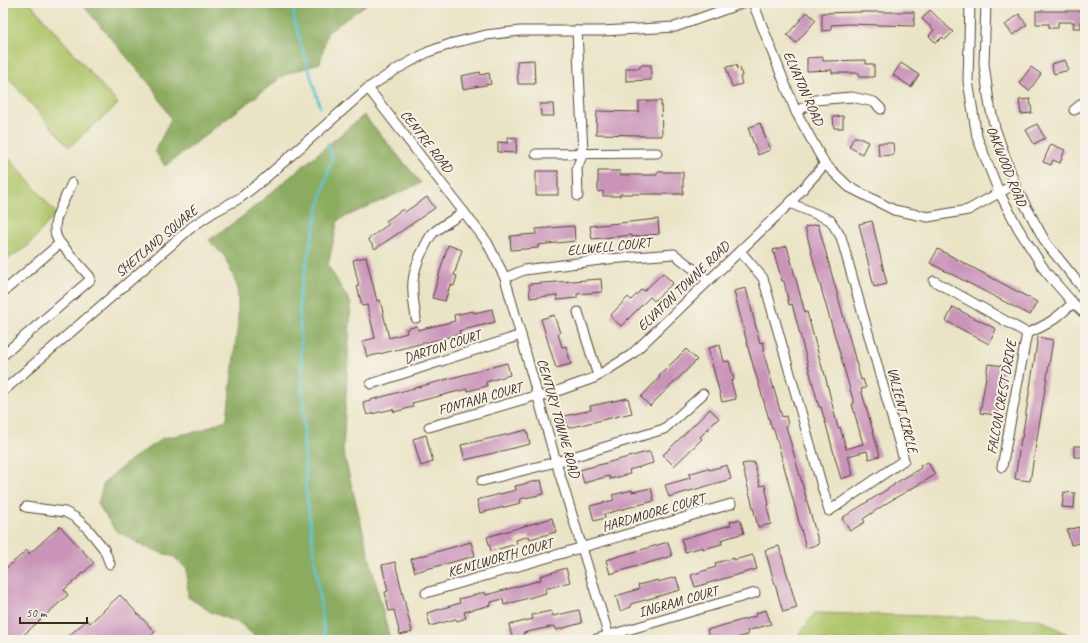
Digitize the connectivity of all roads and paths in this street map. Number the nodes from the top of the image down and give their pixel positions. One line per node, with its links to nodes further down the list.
1 (743, 3): 5 (street, SHETLAND SQUARE)
2 (753, 3): 10 (street, ELVATON ROAD)
3 (970, 3): 17 (street, OAKWOOD ROAD)
4 (986, 3): 16 (street, OAKWOOD ROAD)
5 (577, 30): 6 (street, SHETLAND SQUARE); 11 (street)
6 (368, 88): 20 (street, CENTRE ROAD); 37 (street, SHETLAND SQUARE)
7 (1085, 101): 9 (street)
8 (881, 109): 10 (street)
9 (1074, 110)
10 (796, 112): 14 (street, ELVATON ROAD)
11 (583, 153): 12 (street); 13 (street); 18 (street)
12 (657, 153)
13 (536, 154)
14 (826, 164): 17 (street, ELVATON ROAD); 19 (street, ELVATON TOWNE ROAD)
15 (72, 183): 21 (street)
16 (1015, 184): 17 (street, ELVATON ROAD); 26 (street, OAKWOOD ROAD)
17 (999, 192): 28 (street, OAKWOOD ROAD)
18 (578, 196)
19 (790, 203): 22 (street, ELVATON TOWNE ROAD); 22 (street, VALIENT CIRCLE)
20 (464, 212): 23 (street, CENTURY TOWNE ROAD); 31 (street)
21 (61, 244): 27 (street); 34 (street)
22 (740, 251): 24 (street, ELVATON TOWNE ROAD)
23 (505, 278): 24 (street, ELLWELL COURT); 33 (street, CENTURY TOWNE ROAD)
24 (708, 280): 35 (street, ELVATON TOWNE ROAD)
25 (934, 281): 32 (street)
26 (1085, 291)
27 (3, 292)
28 (1073, 303): 30 (street, OAKWOOD ROAD); 32 (street)
29 (578, 312): 35 (street)
30 (1085, 314)
31 (416, 318)
32 (1027, 333): 42 (street, FALCON CREST DRIVE)
33 (521, 335): 36 (street, DARTON COURT); 39 (street, CENTURY TOWNE ROAD)
34 (3, 355)
35 (598, 376): 39 (street, ELVATON TOWNE ROAD)
36 (371, 384)
37 (3, 391)
38 (703, 394): 41 (street)
39 (538, 397): 40 (street, FONTANA COURT); 41 (street, CENTURY TOWNE ROAD)
40 (429, 427)
41 (556, 462): 43 (street); 46 (street, CENTURY TOWNE ROAD)
42 (1002, 466)
43 (482, 481)
44 (731, 504): 46 (street, HARDMOORE COURT)
45 (26, 507): 47 (street)
46 (583, 548): 48 (street, KENILWORTH COURT); 50 (street, CENTURY TOWNE ROAD)
47 (110, 564)
48 (426, 593)
49 (755, 593): 50 (street, INGRAM COURT)
50 (610, 638): 51 (street, INGRAM COURT)
51 (593, 640)

